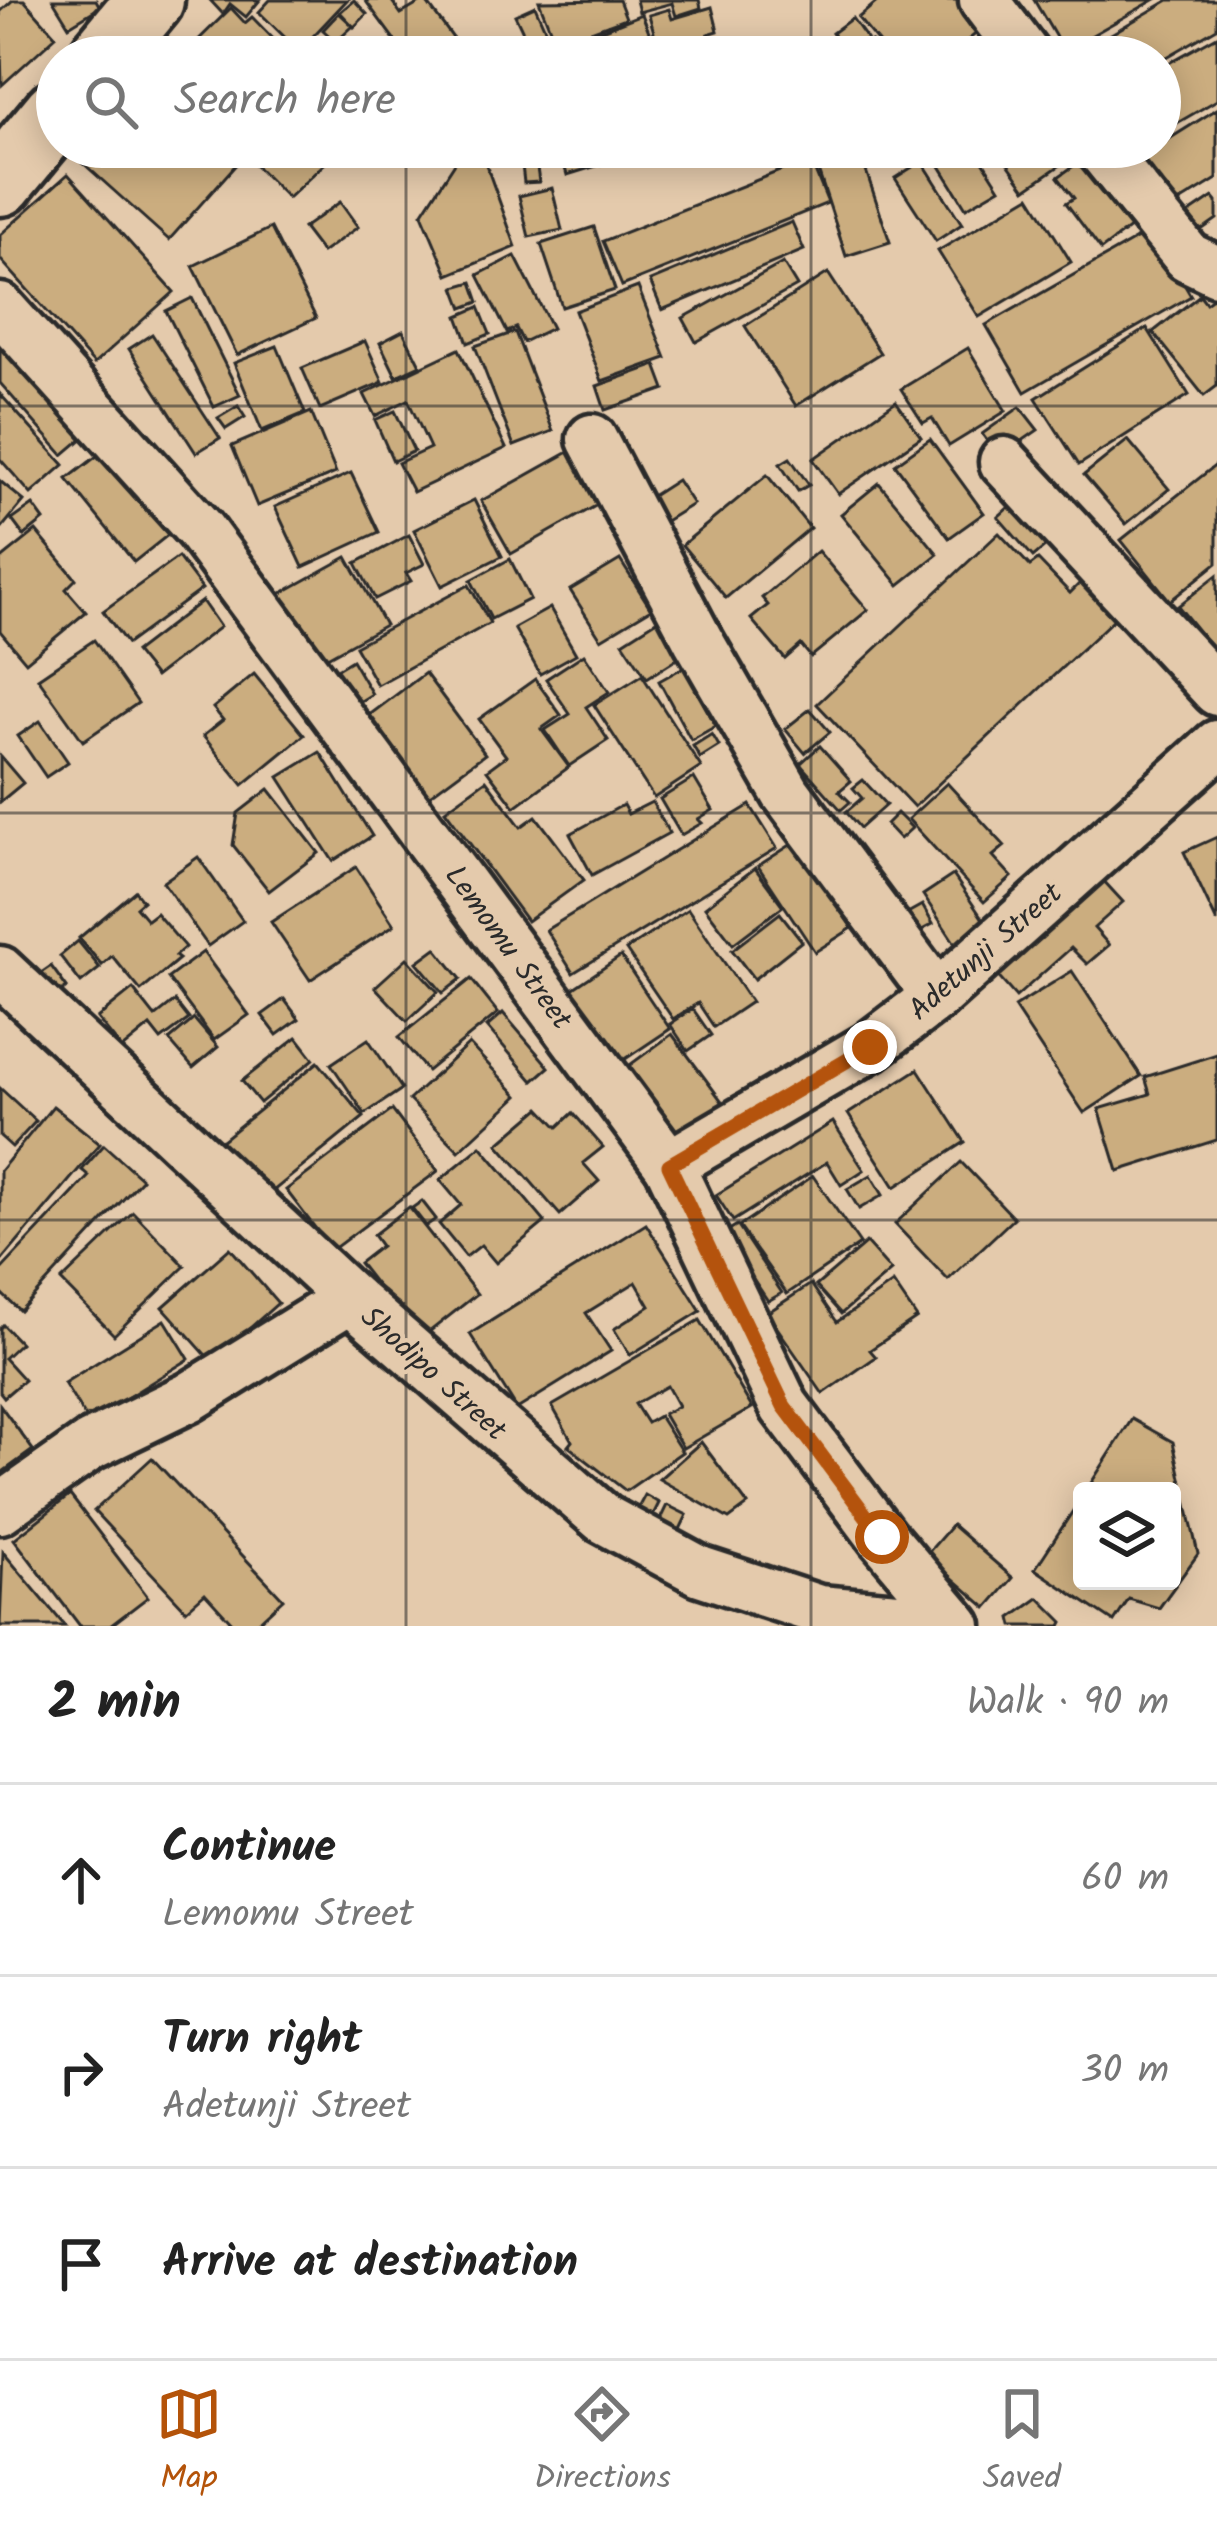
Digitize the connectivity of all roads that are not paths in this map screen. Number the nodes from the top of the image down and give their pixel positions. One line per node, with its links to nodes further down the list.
1 (150, 0): 3 (street)
2 (984, 0): 4 (street)
3 (120, 36)
4 (1011, 36)
5 (36, 138): 7 (street)
6 (1116, 168): 8 (street)
7 (0, 182)
8 (1217, 271)
9 (0, 308): 16 (street, Lemomu Street)
10 (592, 440): 15 (street)
11 (1004, 462): 12 (street)
12 (1217, 691)
13 (1217, 745): 15 (street, Adetunji Street)
14 (0, 971): 17 (street, Shodipo Street)
15 (937, 996): 16 (street, Adetunji Street)
16 (669, 1165): 19 (street, Lemomu Street)
17 (350, 1298): 18 (street); 19 (street, Shodipo Street)
18 (0, 1509)
19 (955, 1624)

